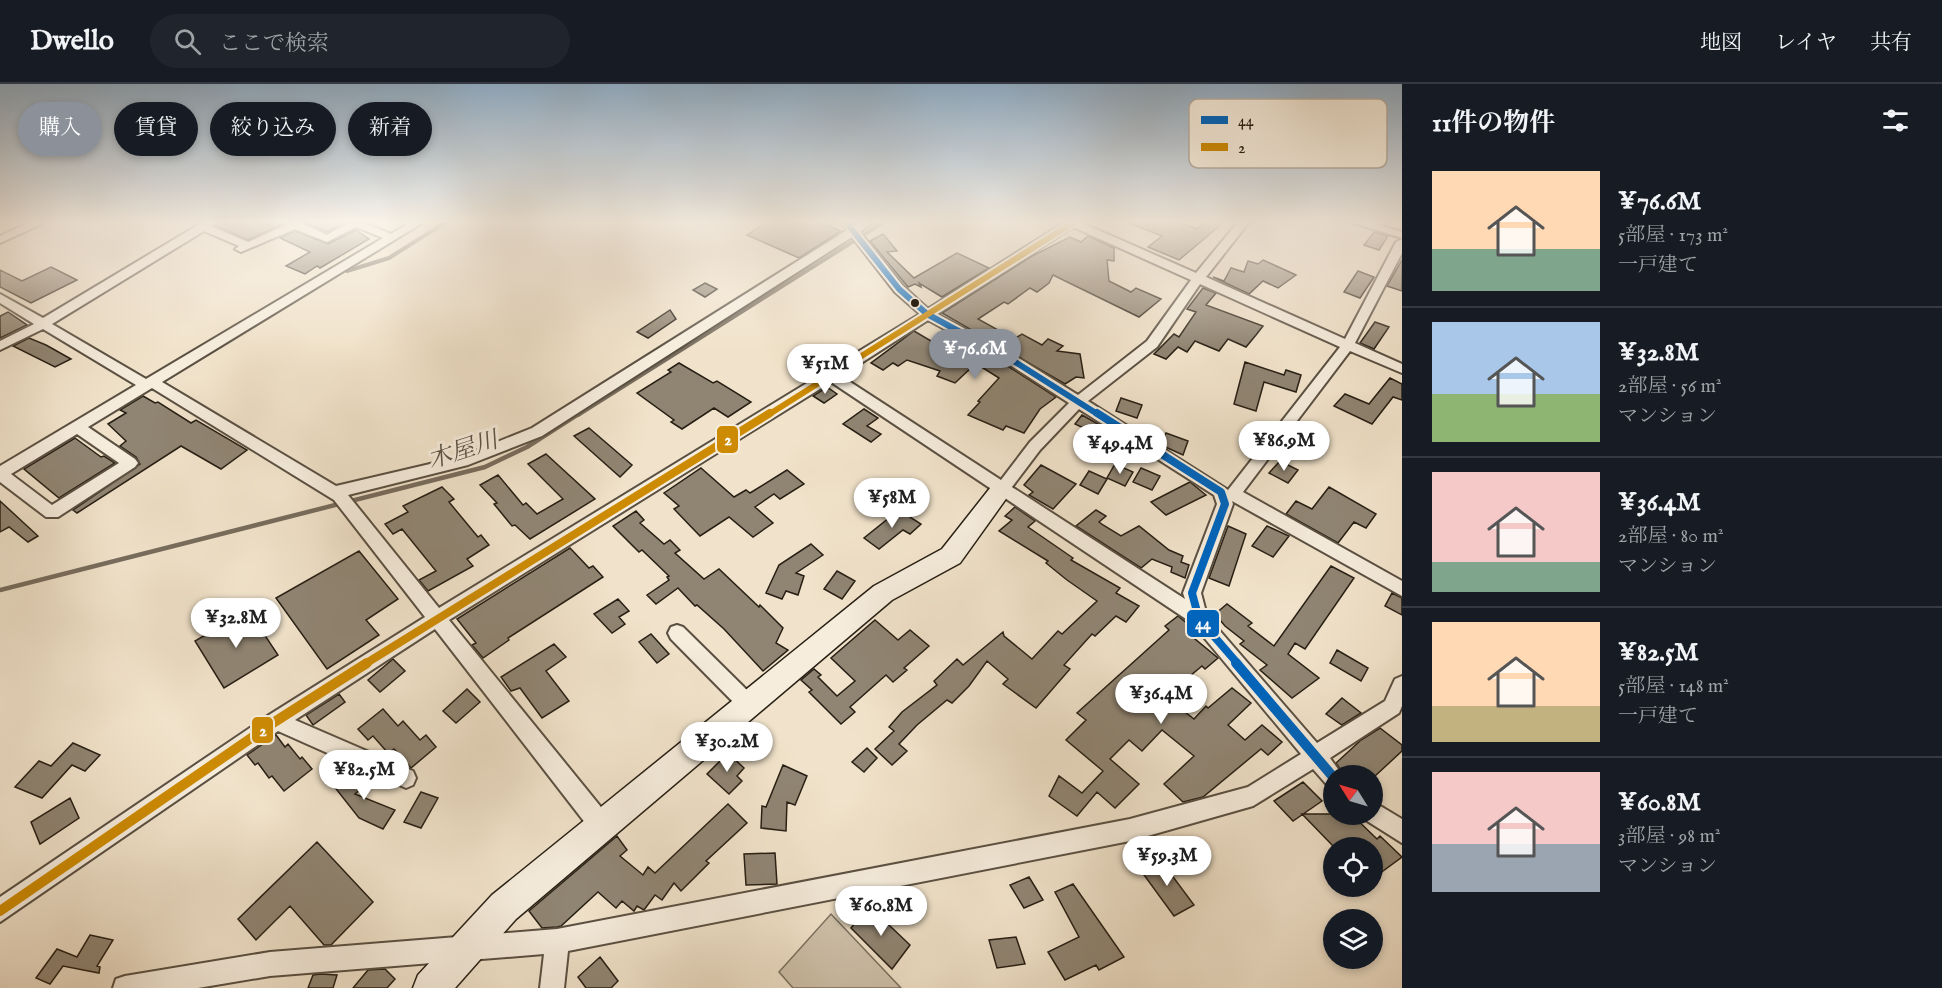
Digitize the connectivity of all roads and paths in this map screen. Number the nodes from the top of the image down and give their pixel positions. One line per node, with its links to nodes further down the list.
1 (145, 264): 12 (street)
2 (348, 264): 17 (street)
3 (804, 264): 23 (street)
4 (879, 264): 11 (street)
5 (1007, 264): 11 (street)
6 (1165, 264): 9 (street)
7 (1210, 264): 9 (street)
8 (1390, 264): 13 (street)
9 (1198, 279): 13 (street); 18 (street)
10 (3, 304): 12 (street)
11 (927, 314): 16 (street); 18 (street)
12 (45, 325): 14 (street); 17 (street)
13 (1348, 345): 15 (street); 22 (street)
14 (0, 346)
15 (1402, 369)
16 (831, 376): 21 (street); 25 (street)
17 (149, 384): 19 (street); 23 (street)
18 (1079, 401): 21 (street); 22 (street)
19 (77, 427): 20 (street); 20 (street)
20 (0, 474)
21 (1002, 489): 26 (street); 29 (street)
22 (1228, 496): 24 (street); 26 (street)
23 (342, 499): 25 (street)
24 (1402, 589)
25 (436, 619): 30 (street); 35 (street)
26 (1199, 619): 31 (street)
27 (677, 633): 29 (street)
28 (1402, 685): 31 (street)
29 (749, 705): 35 (street)
30 (276, 721): 33 (street); 37 (street)
31 (1316, 758): 32 (street); 38 (street)
32 (1323, 766)
33 (406, 778)
34 (1383, 819): 36 (street)
35 (601, 825): 39 (street)
36 (1402, 832)
37 (0, 910)
38 (557, 941): 39 (street); 42 (street)
39 (468, 946): 40 (street); 41 (street)
40 (125, 988)
41 (431, 988)
42 (552, 988)

